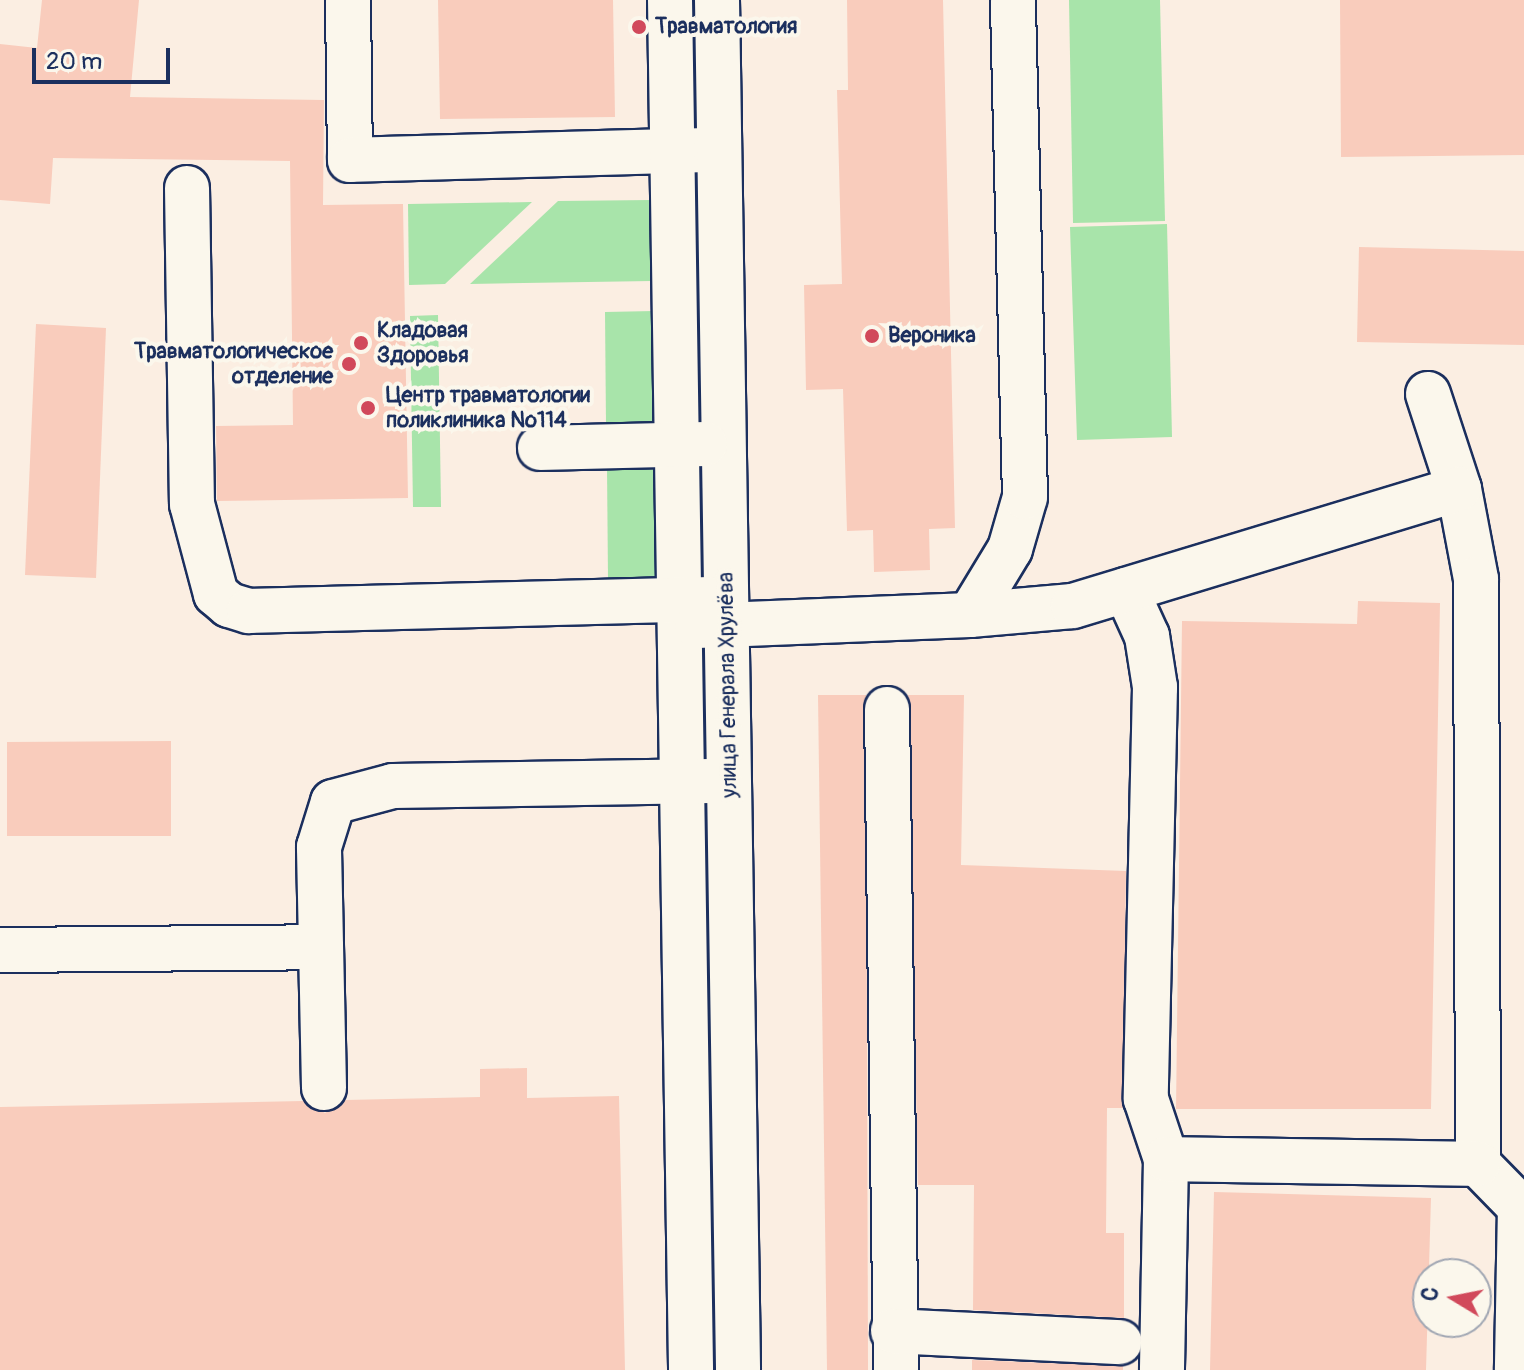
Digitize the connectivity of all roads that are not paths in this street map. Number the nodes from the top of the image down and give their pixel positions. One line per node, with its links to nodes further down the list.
1 (348, 0): 6 (street)
2 (670, 0): 6 (street)
3 (717, 0): 5 (street, улица Генерала Хрулёва)
4 (1013, 0): 16 (street)
5 (719, 150): 6 (street); 9 (street, улица Генерала Хрулёва)
6 (672, 151): 10 (street)
7 (187, 188): 15 (street)
8 (1428, 394): 12 (street)
9 (724, 444): 10 (street); 14 (street, улица Генерала Хрулёва)
10 (677, 445): 11 (street); 15 (street)
11 (540, 448)
12 (1459, 489): 13 (street); 24 (street)
13 (1126, 590): 16 (street); 23 (street)
14 (727, 612): 15 (street); 16 (street); 18 (street, улица Генерала Хрулёва)
15 (680, 613): 19 (street)
16 (970, 615)
17 (887, 709): 27 (street)
18 (730, 781): 19 (street); 29 (street, улица Генерала Хрулёва)
19 (682, 782): 20 (street); 28 (street)
20 (321, 947): 21 (street); 22 (street)
21 (0, 950)
22 (324, 1088)
23 (1166, 1159): 24 (street); 30 (street)
24 (1478, 1164): 25 (street)
25 (1522, 1207): 31 (street)
26 (1120, 1342): 27 (street)
27 (894, 1351)
28 (691, 1370)
29 (738, 1370)
30 (1162, 1370)
31 (1517, 1370)

